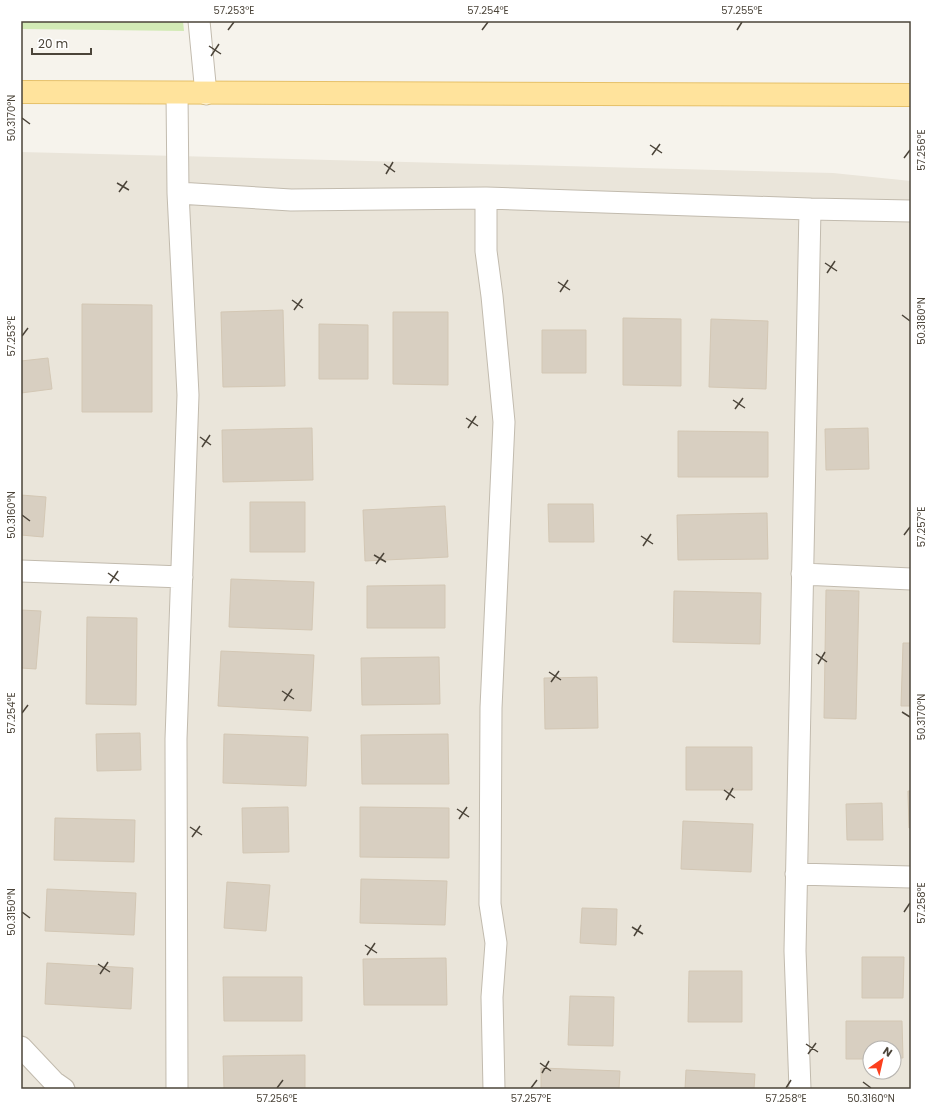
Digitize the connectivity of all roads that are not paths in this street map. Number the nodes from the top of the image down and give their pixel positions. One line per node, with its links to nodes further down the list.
1 (199, 21): 4 (lane)
2 (21, 92): 3 (main road)
3 (177, 94): 4 (main road); 6 (lane)
4 (206, 94): 5 (main road)
5 (911, 95)
6 (178, 193): 7 (lane); 12 (lane)
7 (486, 198): 8 (lane); 19 (lane)
8 (810, 209): 9 (lane); 11 (lane)
9 (911, 211)
10 (21, 571): 12 (lane)
11 (802, 574): 13 (lane); 14 (lane)
12 (182, 577): 18 (lane)
13 (911, 579)
14 (796, 874): 15 (lane); 20 (lane)
15 (911, 877)
16 (21, 1047): 17 (lane)
17 (64, 1089)
18 (177, 1089)
19 (494, 1089)
20 (800, 1089)

